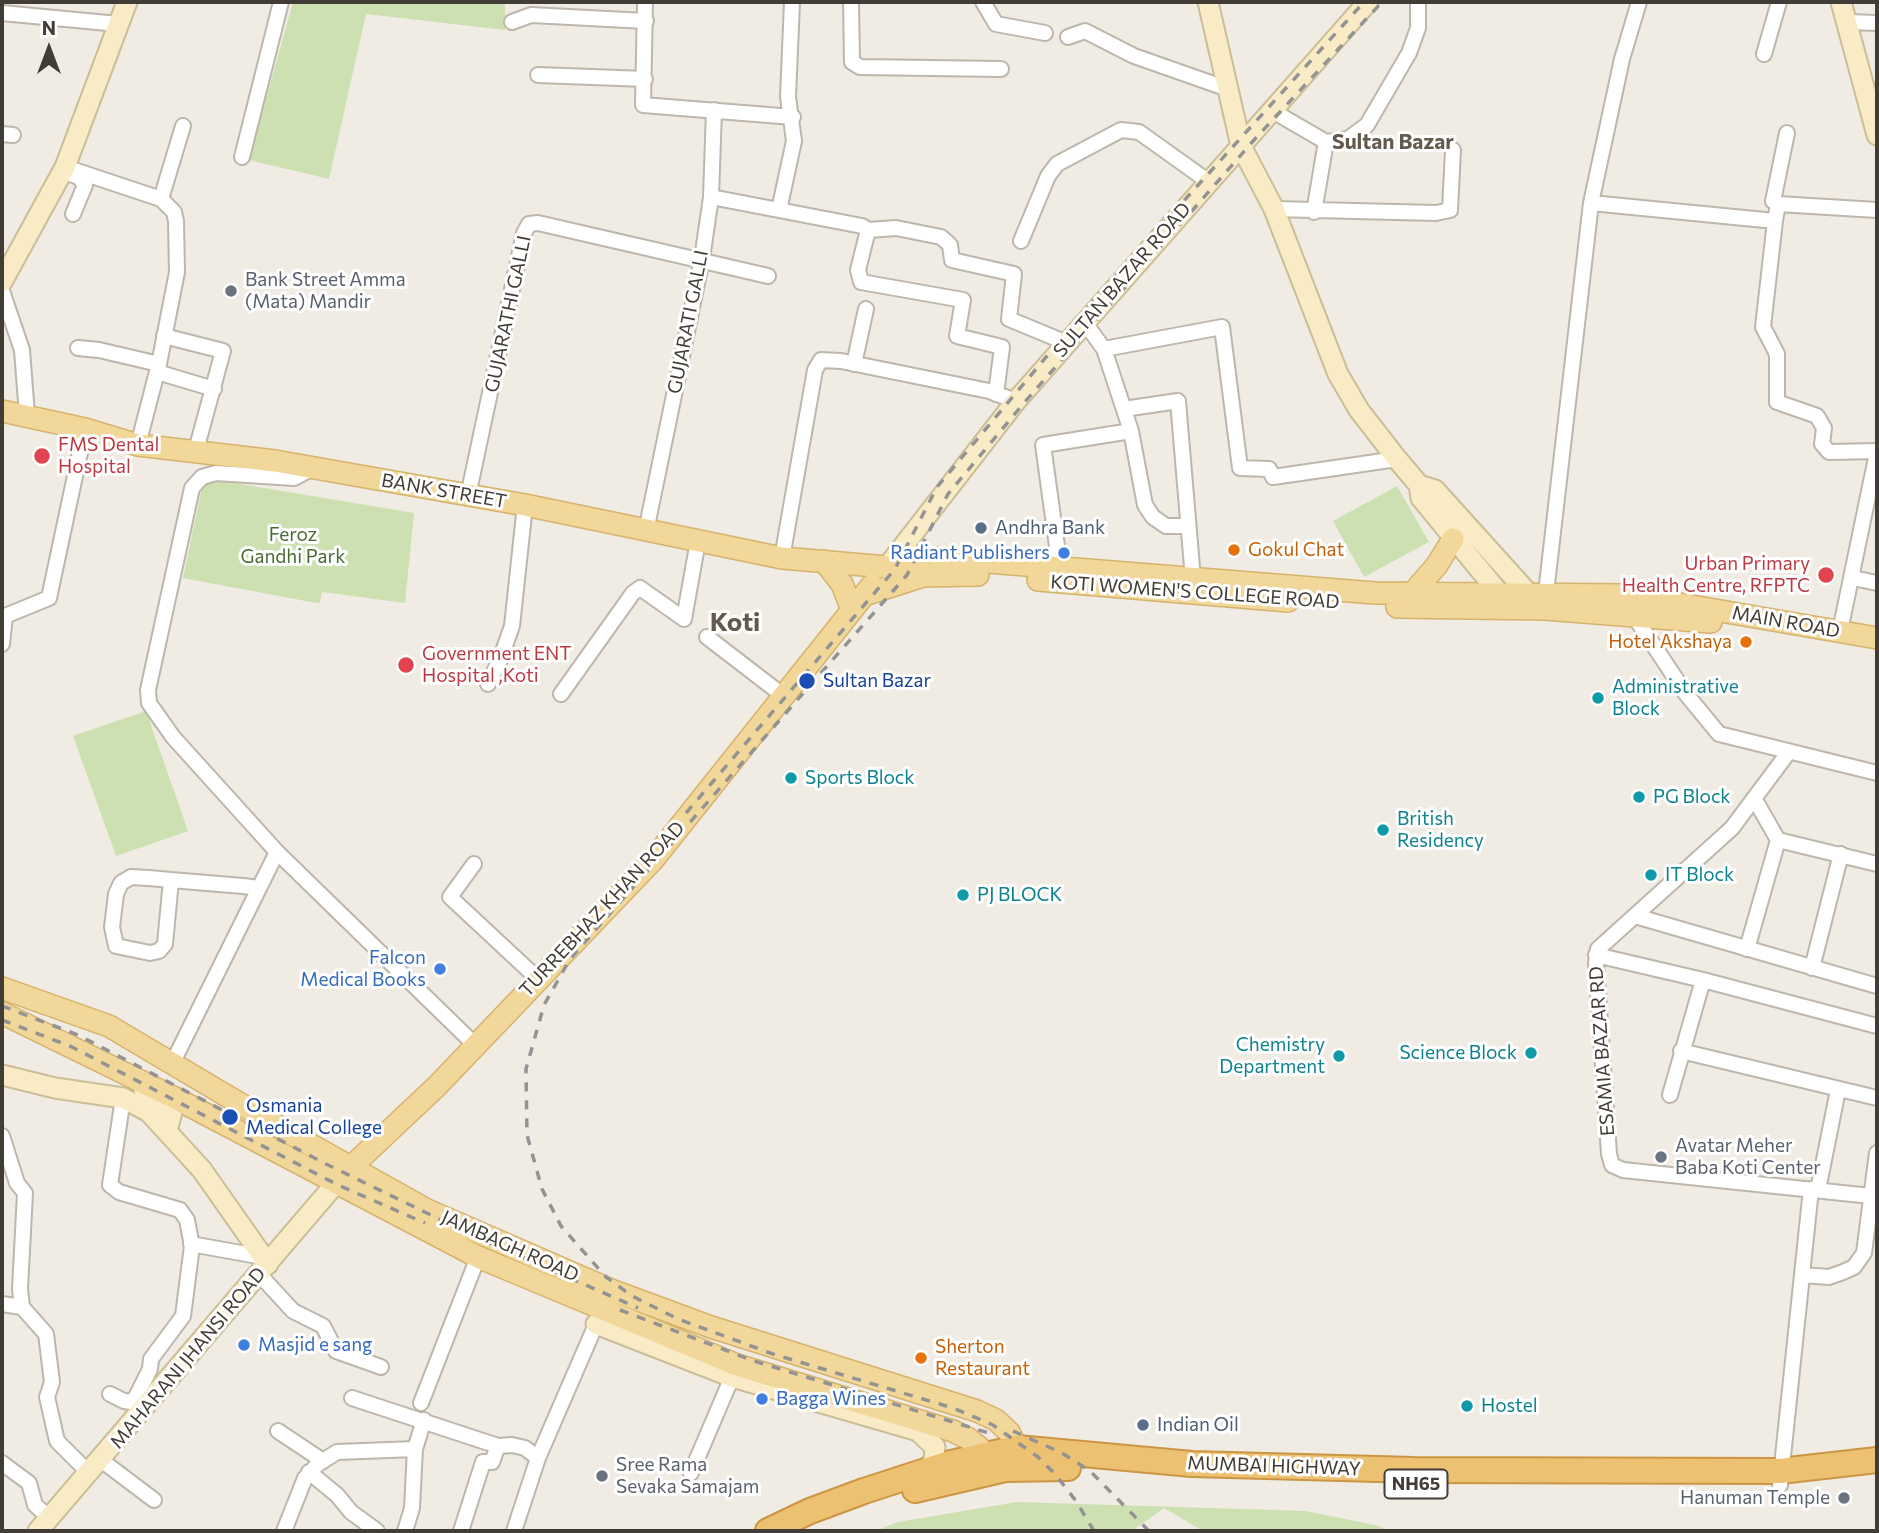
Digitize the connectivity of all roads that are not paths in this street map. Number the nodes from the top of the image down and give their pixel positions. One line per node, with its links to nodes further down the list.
1 (127, 2): 17 (street)
2 (281, 2): 34 (street)
3 (645, 2): 14 (street)
4 (792, 2): 27 (street)
5 (851, 2): 21 (street)
6 (982, 2): 18 (street)
7 (1208, 2): 24 (street)
8 (1368, 2): 26 (street, SULTAN BAZAR ROAD)
9 (1418, 2): 31 (street)
10 (1639, 2): 39 (street)
11 (1779, 2): 20 (street)
12 (1844, 7): 16 (street); 30 (street)
13 (2, 13): 17 (street)
14 (646, 21): 15 (street); 23 (street)
15 (512, 22)
16 (1877, 23)
17 (118, 24): 35 (street)
18 (1045, 33)
19 (1068, 37): 24 (street)
20 (1764, 54)
21 (1001, 69)
22 (538, 75): 23 (street)
23 (645, 79): 25 (street)
24 (1228, 89): 32 (street)
25 (714, 110): 27 (street); 37 (street, GUJARATI GALLI)
26 (1271, 110): 31 (street); 32 (street, SULTAN BAZAR ROAD)
27 (793, 117): 42 (street)
28 (183, 126): 38 (street)
29 (1787, 133): 40 (street)
30 (1877, 135)
31 (1326, 142): 44 (street)
32 (1241, 145): 36 (street, SULTAN BAZAR ROAD); 41 (street)
33 (1453, 150): 44 (street)
34 (242, 157)
35 (64, 169): 38 (street); 45 (street); 51 (street)
36 (1209, 182): 48 (street); 54 (street, SULTAN BAZAR ROAD)
37 (711, 197): 42 (street); 49 (street, GUJARATI GALLI)
38 (161, 199): 55 (street)
39 (1591, 203): 46 (street); 89 (street)
40 (1778, 204): 43 (street); 46 (street)
41 (1274, 209): 44 (street); 72 (street)
42 (779, 210): 47 (street)
43 (1877, 210)
44 (1314, 212)
45 (73, 214)
46 (1775, 221): 70 (street)
47 (868, 230): 56 (street); 62 (street)
48 (1021, 241)
49 (702, 259): 50 (street); 75 (street, GUJARATHI GALLI); 78 (street, GUJARATI GALLI)
50 (768, 276)
51 (2, 282)
52 (2, 291): 66 (street)
53 (866, 309): 59 (street)
54 (1085, 323): 56 (street, SULTAN BAZAR ROAD); 58 (street)
55 (164, 336): 60 (street); 61 (street)
56 (1067, 343): 63 (street, SULTAN BAZAR ROAD)
57 (78, 348): 60 (street)
58 (1104, 349): 64 (street); 72 (street)
59 (854, 364): 62 (street); 81 (street)
60 (158, 368): 61 (street); 69 (street)
61 (214, 389): 71 (street)
62 (996, 394): 63 (street)
63 (1016, 401): 83 (street, SULTAN BAZAR ROAD)
64 (1124, 409): 68 (street); 77 (street)
65 (2, 411): 66 (main road, BANK STREET)
66 (27, 415): 67 (main road, BANK STREET)
67 (85, 429): 69 (main road, BANK STREET); 96 (street)
68 (1131, 431): 77 (street); 84 (street)
69 (138, 445): 71 (main road, BANK STREET)
70 (1877, 452): 85 (street)
71 (195, 454): 73 (main road, BANK STREET)
72 (1397, 459): 74 (street)
73 (313, 468): 75 (main road, BANK STREET); 105 (street)
74 (1419, 485): 79 (street); 89 (street)
75 (468, 496): 76 (main road, BANK STREET)
76 (526, 505): 78 (main road, BANK STREET); 98 (street)
77 (1188, 526): 86 (street)
78 (646, 531): 80 (main road, BANK STREET)
79 (1453, 539): 88 (main road); 90 (street)
80 (698, 541): 81 (main road, BANK STREET); 99 (street)
81 (782, 558): 82 (main road, BANK STREET)
82 (824, 561): 83 (main road, BANK STREET); 91 (main road)
83 (887, 567): 84 (main road, KOTI WOMEN'S COLLEGE ROAD); 91 (main road, TURREBHAZ KHAN ROAD)
84 (1060, 568): 86 (main road, KOTI WOMEN'S COLLEGE ROAD)
85 (1853, 578): 87 (street); 93 (street)
86 (1193, 579): 88 (main road, KOTI WOMEN'S COLLEGE ROAD)
87 (1877, 583)
88 (1411, 594): 90 (main road, KOTI WOMEN'S COLLEGE ROAD)
89 (1534, 598): 90 (main road, KOTI WOMEN'S COLLEGE ROAD); 92 (main road, MAIN ROAD)
90 (1501, 601): 91 (main road, KOTI WOMEN'S COLLEGE ROAD)
91 (858, 602): 100 (main road, TURREBHAZ KHAN ROAD)
92 (1630, 604): 93 (main road, MAIN ROAD); 97 (main road, MAIN ROAD); 101 (street)
93 (1840, 631): 95 (main road, MAIN ROAD)
94 (707, 638): 100 (street)
95 (1877, 638)
96 (2, 644)
97 (1877, 651)
98 (488, 684)
99 (561, 694)
100 (785, 697): 115 (main road, TURREBHAZ KHAN ROAD)
101 (1788, 753): 102 (street); 103 (street, ESAMIA BAZAR RD)
102 (1877, 773)
103 (1754, 798): 104 (street); 111 (street, ESAMIA BAZAR RD)
104 (1778, 840): 106 (street); 112 (street)
105 (277, 852): 110 (street); 121 (street)
106 (1841, 854): 108 (street); 114 (street)
107 (474, 864): 115 (street)
108 (1877, 864)
109 (170, 880): 109 (street); 110 (street)
110 (259, 888): 123 (street)
111 (1635, 916): 112 (street); 113 (street, ESAMIA BAZAR RD)
112 (1747, 949): 114 (street)
113 (1596, 956): 116 (street); 137 (street, ESAMIA BAZAR RD)
114 (1812, 968): 117 (street)
115 (538, 979): 121 (main road, TURREBHAZ KHAN ROAD)
116 (1703, 979): 120 (street); 122 (street)
117 (1877, 986)
118 (2, 988): 123 (main road, JAMBAGH ROAD)
119 (2, 1013): 124 (main road, JAMBAGH ROAD)
120 (1877, 1026)
121 (474, 1044): 135 (main road, TURREBHAZ KHAN ROAD)
122 (1681, 1051): 127 (street); 128 (street)
123 (173, 1062): 126 (main road, JAMBAGH ROAD)
124 (119, 1072): 131 (main road, JAMBAGH ROAD); 132 (street)
125 (2, 1075): 129 (street)
126 (209, 1084): 131 (main road); 135 (main road, JAMBAGH ROAD)
127 (1838, 1090): 130 (street); 137 (street)
128 (1670, 1096)
129 (123, 1097): 132 (street); 140 (street)
130 (1877, 1098)
131 (217, 1120): 136 (main road, JAMBAGH ROAD)
132 (167, 1131): 142 (street)
133 (2, 1136): 145 (street)
134 (1877, 1153): 138 (street)
135 (351, 1167): 157 (main road, JAMBAGH ROAD)
136 (336, 1183): 141 (main road, JAMBAGH ROAD); 142 (street, MAHARANI JHANSI ROAD)
137 (1815, 1189): 138 (street, ESAMIA BAZAR RD); 143 (street)
138 (1871, 1196): 139 (street)
139 (1872, 1237): 143 (street)
140 (191, 1244): 142 (street); 149 (street)
141 (478, 1257): 146 (main road, JAMBAGH ROAD); 151 (street)
142 (263, 1265): 147 (street); 161 (street, MAHARANI JHANSI ROAD)
143 (1802, 1275): 166 (street)
144 (2, 1304): 145 (street)
145 (22, 1307): 161 (street)
146 (599, 1317): 148 (street); 156 (street); 157 (main road, JAMBAGH ROAD)
147 (382, 1367)
148 (732, 1377): 162 (street); 164 (street)
149 (110, 1394)
150 (352, 1398): 152 (street)
151 (421, 1403)
152 (424, 1420): 154 (street); 155 (street)
153 (278, 1431): 159 (street)
154 (498, 1446): 156 (street); 172 (street)
155 (415, 1449): 159 (street); 171 (street)
156 (538, 1458): 173 (street)
157 (1007, 1460): 162 (highway, MUMBAI HIGHWAY / NH65); 166 (highway, MUMBAI HIGHWAY / NH65); 175 (highway, MUMBAI HIGHWAY / NH65)
158 (1877, 1460): 166 (highway, MUMBAI HIGHWAY / NH65)
159 (323, 1461): 163 (street)
160 (2, 1463): 168 (street)
161 (96, 1467): 167 (street); 168 (street, MAHARANI JHANSI ROAD)
162 (926, 1471): 174 (highway, MUMBAI HIGHWAY / NH65)
163 (309, 1472): 169 (street); 170 (street)
164 (691, 1473)
165 (1877, 1475): 166 (highway, MUMBAI HIGHWAY / NH65)
166 (1780, 1478)
167 (154, 1500)
168 (47, 1526)
169 (284, 1531)
170 (377, 1531)
171 (405, 1531)
172 (461, 1531)
173 (514, 1531)
174 (768, 1531)
175 (803, 1531)

